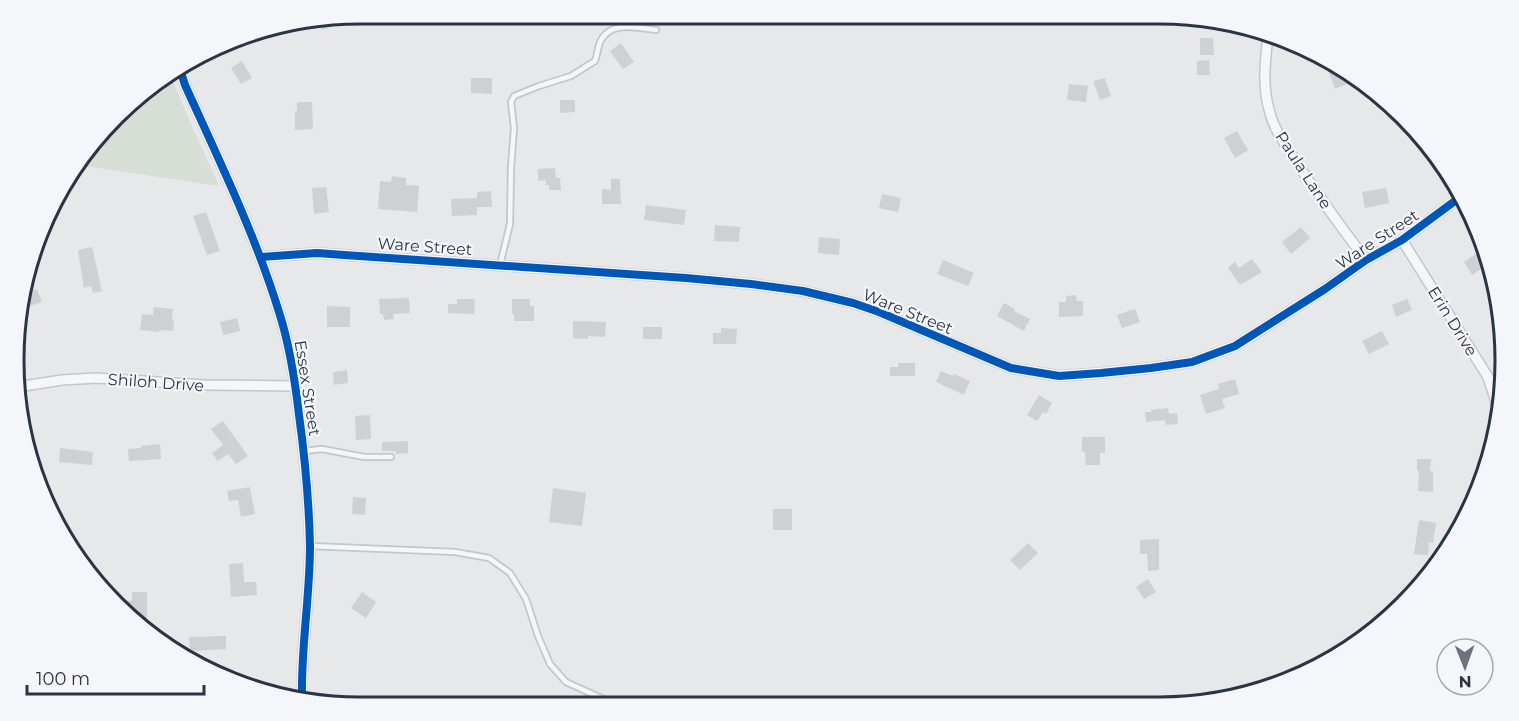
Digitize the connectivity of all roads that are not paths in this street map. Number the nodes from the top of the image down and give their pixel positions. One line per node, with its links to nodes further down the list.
1 (656, 30): 8 (lane)
2 (1267, 42): 7 (street, Paula Lane)
3 (182, 76): 6 (street, Essex Street)
4 (1455, 202): 5 (street, Ware Street)
5 (1402, 240): 7 (street, Ware Street); 11 (street, Erin Drive)
6 (261, 257): 8 (street, Ware Street); 10 (street, Essex Street)
7 (1366, 260): 8 (street, Ware Street)
8 (500, 265)
9 (25, 386): 10 (street, Shiloh Drive)
10 (295, 386): 12 (street, Essex Street)
11 (1493, 392)
12 (304, 452): 13 (lane); 14 (street, Essex Street)
13 (391, 457)
14 (310, 546): 15 (street, Essex Street); 16 (lane)
15 (302, 692)
16 (601, 697)

